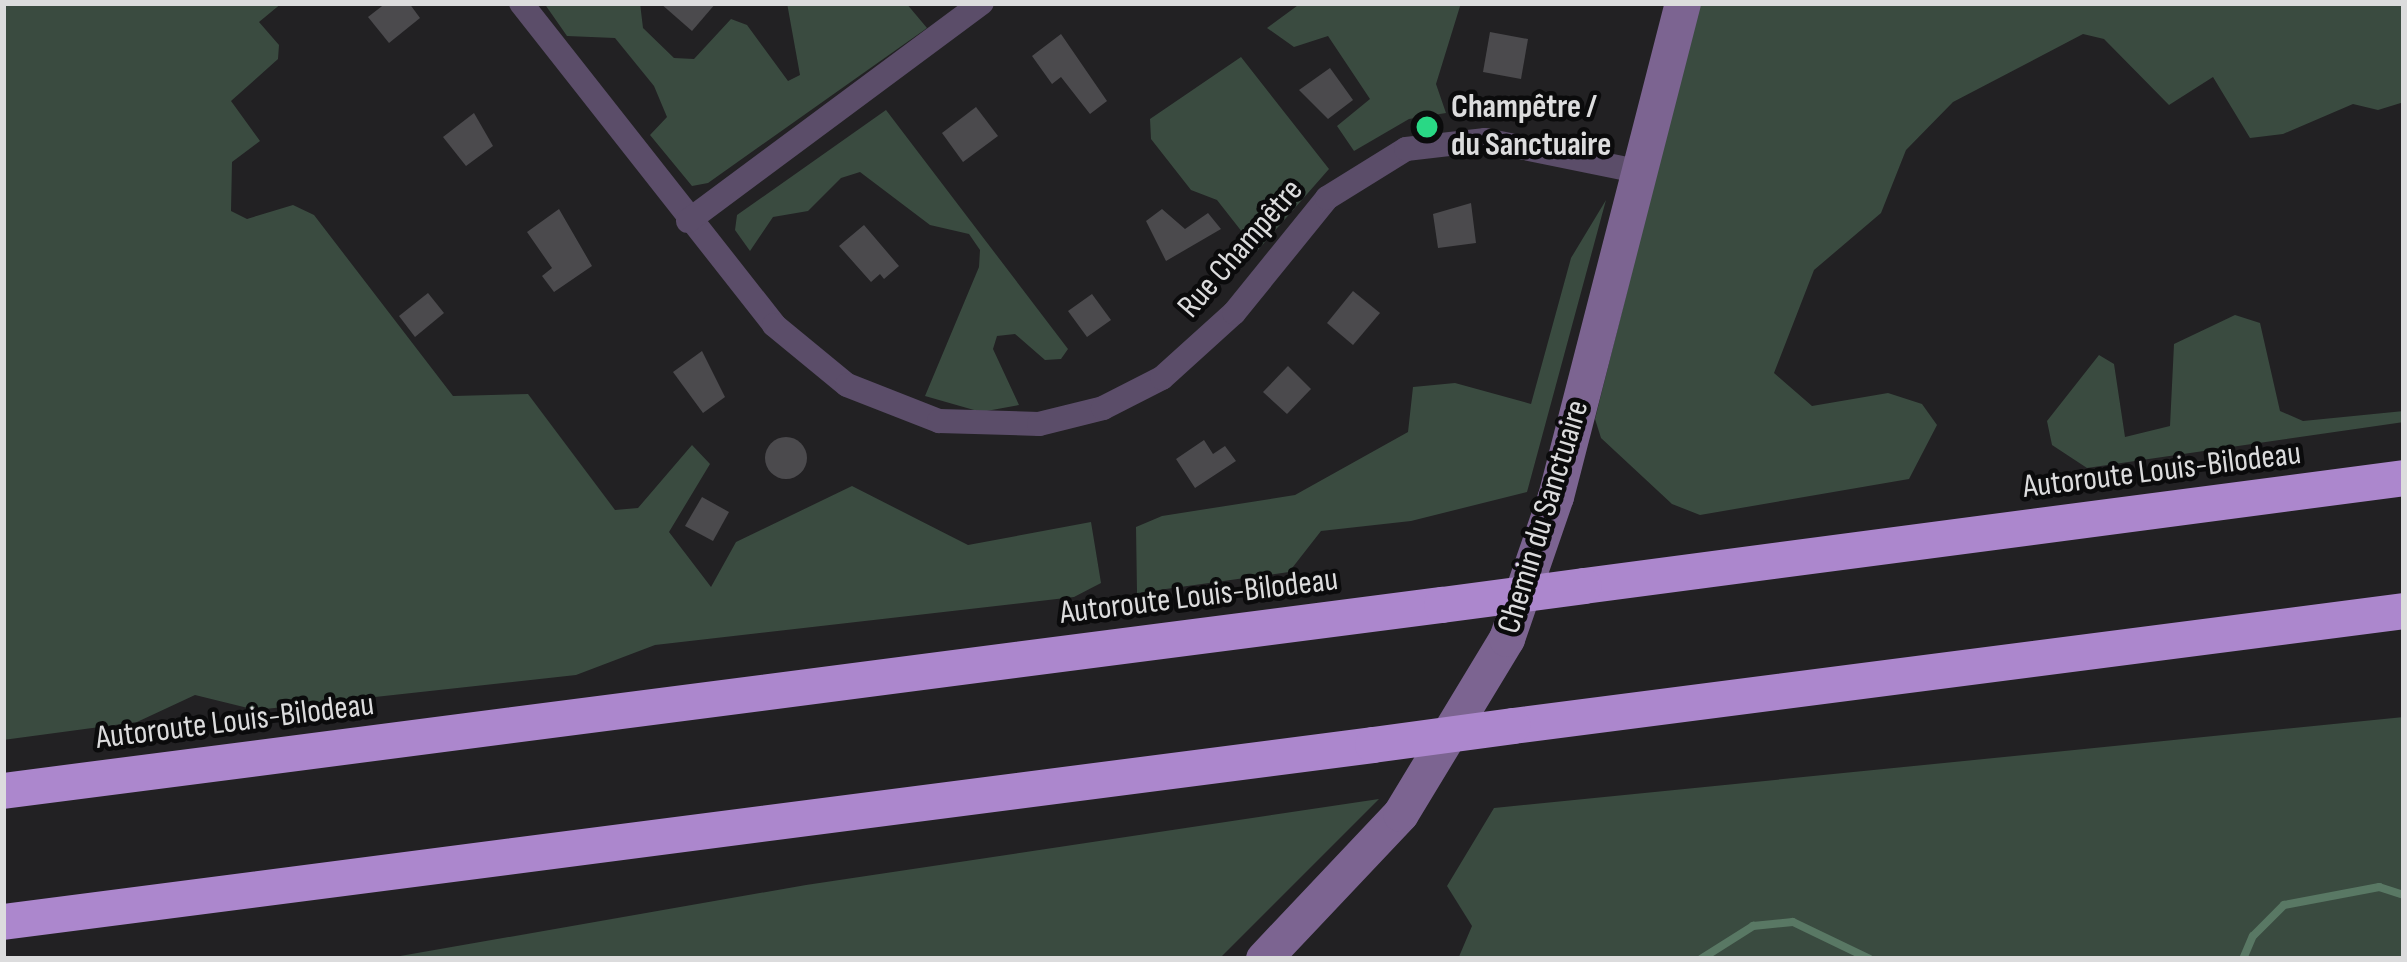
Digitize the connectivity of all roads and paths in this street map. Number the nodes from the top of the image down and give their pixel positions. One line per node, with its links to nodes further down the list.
1 (521, 3): 5 (street, Rue Champêtre)
2 (982, 3): 5 (street)
3 (1683, 3): 4 (street, Chemin du Sanctuaire)
4 (1637, 171): 5 (street, Rue Champêtre); 10 (street, Chemin du Sanctuaire)
5 (688, 221)
6 (2404, 478): 8 (highway, Autoroute Louis-Bilodeau, bridge)
7 (2404, 610): 9 (highway, bridge)
8 (3, 791)
9 (3, 922)
10 (1264, 959)

